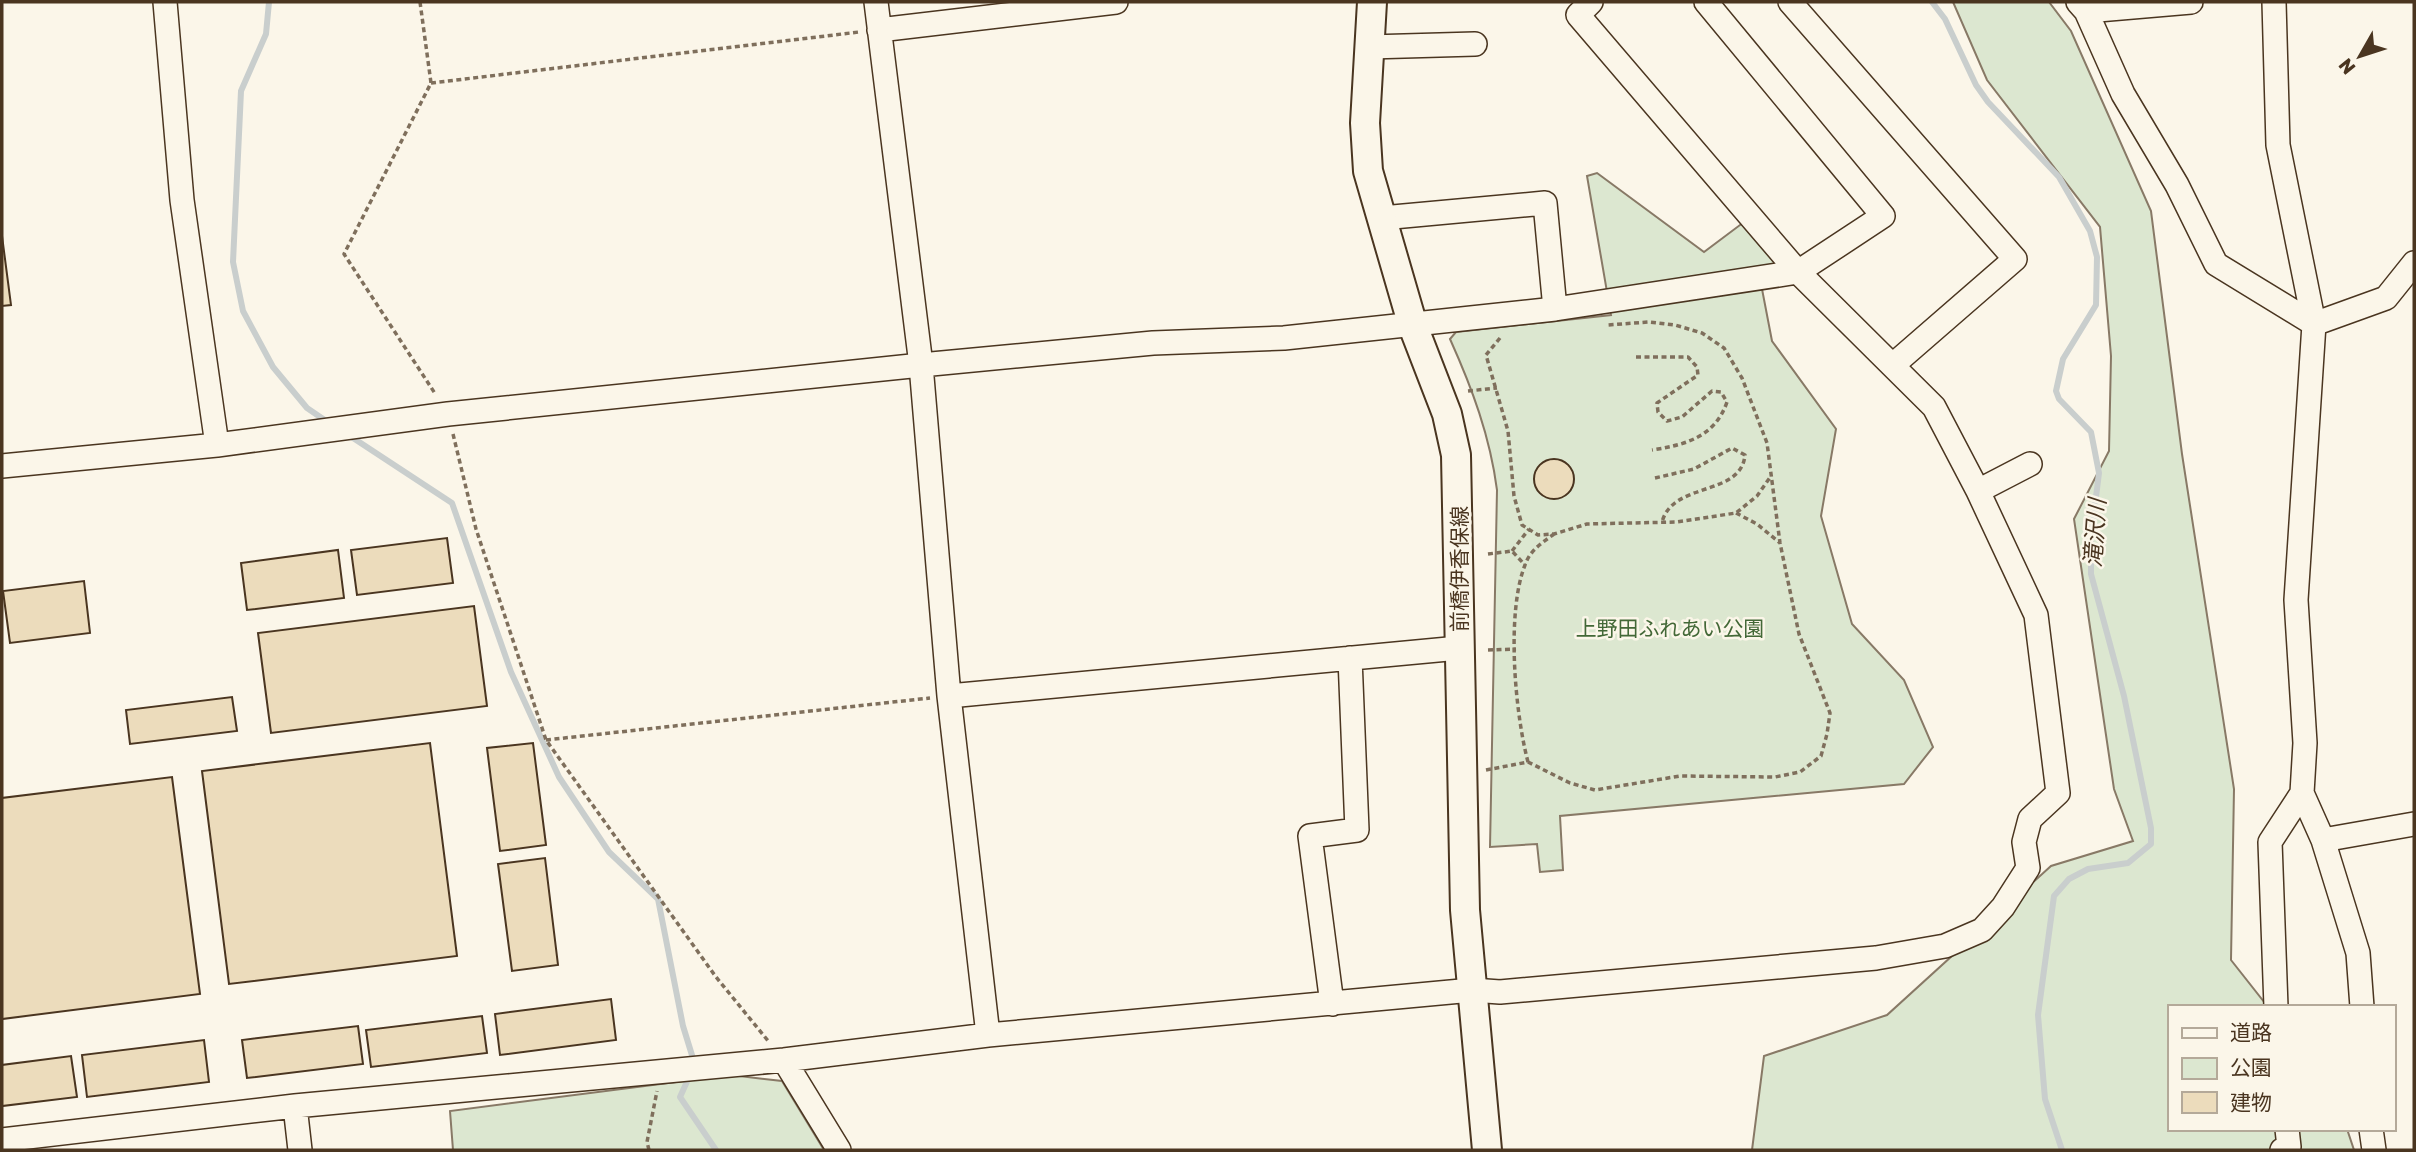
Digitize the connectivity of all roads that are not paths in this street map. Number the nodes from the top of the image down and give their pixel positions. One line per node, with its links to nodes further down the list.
1 (165, 2): 23 (street)
2 (876, 2): 12 (street)
3 (1116, 2): 12 (street)
4 (1372, 2): 14 (main road, 前橋伊香保線)
5 (1591, 2): 17 (street)
6 (1706, 2): 17 (street)
7 (1790, 2): 22 (street)
8 (2190, 2): 10 (street)
9 (2274, 2): 19 (street)
10 (2141, 3): 11 (street)
11 (2082, 6): 19 (street)
12 (878, 30): 21 (street)
13 (1475, 44): 14 (street)
14 (1369, 47): 15 (main road, 前橋伊香保線)
15 (1382, 218): 18 (street); 20 (main road, 前橋伊香保線)
16 (2414, 264): 19 (street)
17 (1798, 272): 18 (street); 22 (street)
18 (1555, 309): 20 (street)
19 (2314, 324): 30 (street)
20 (1413, 326): 21 (street); 27 (main road, 前橋伊香保線)
21 (921, 365): 23 (street); 29 (street)
22 (1894, 365): 26 (street)
23 (217, 445): 25 (street)
24 (2030, 464): 26 (street)
25 (2, 466)
26 (1978, 491): 33 (street)
27 (1459, 648): 28 (street); 33 (main road, 前橋伊香保線)
28 (1350, 658): 29 (street); 34 (street)
29 (950, 696): 37 (street)
30 (2302, 793): 32 (street); 35 (street)
31 (2414, 824): 32 (street)
32 (2323, 840): 36 (street)
33 (1472, 990): 34 (street); 45 (main road, 前橋伊香保線)
34 (1332, 1004): 37 (street)
35 (2276, 1005)
36 (2362, 1005)
37 (988, 1035): 38 (street)
38 (784, 1060): 39 (street); 44 (street)
39 (295, 1107): 42 (street); 43 (street)
40 (2287, 1131): 46 (street)
41 (2371, 1131): 47 (street)
42 (2, 1140)
43 (300, 1150)
44 (839, 1150)
45 (1487, 1150)
46 (2282, 1150)
47 (2374, 1150)

